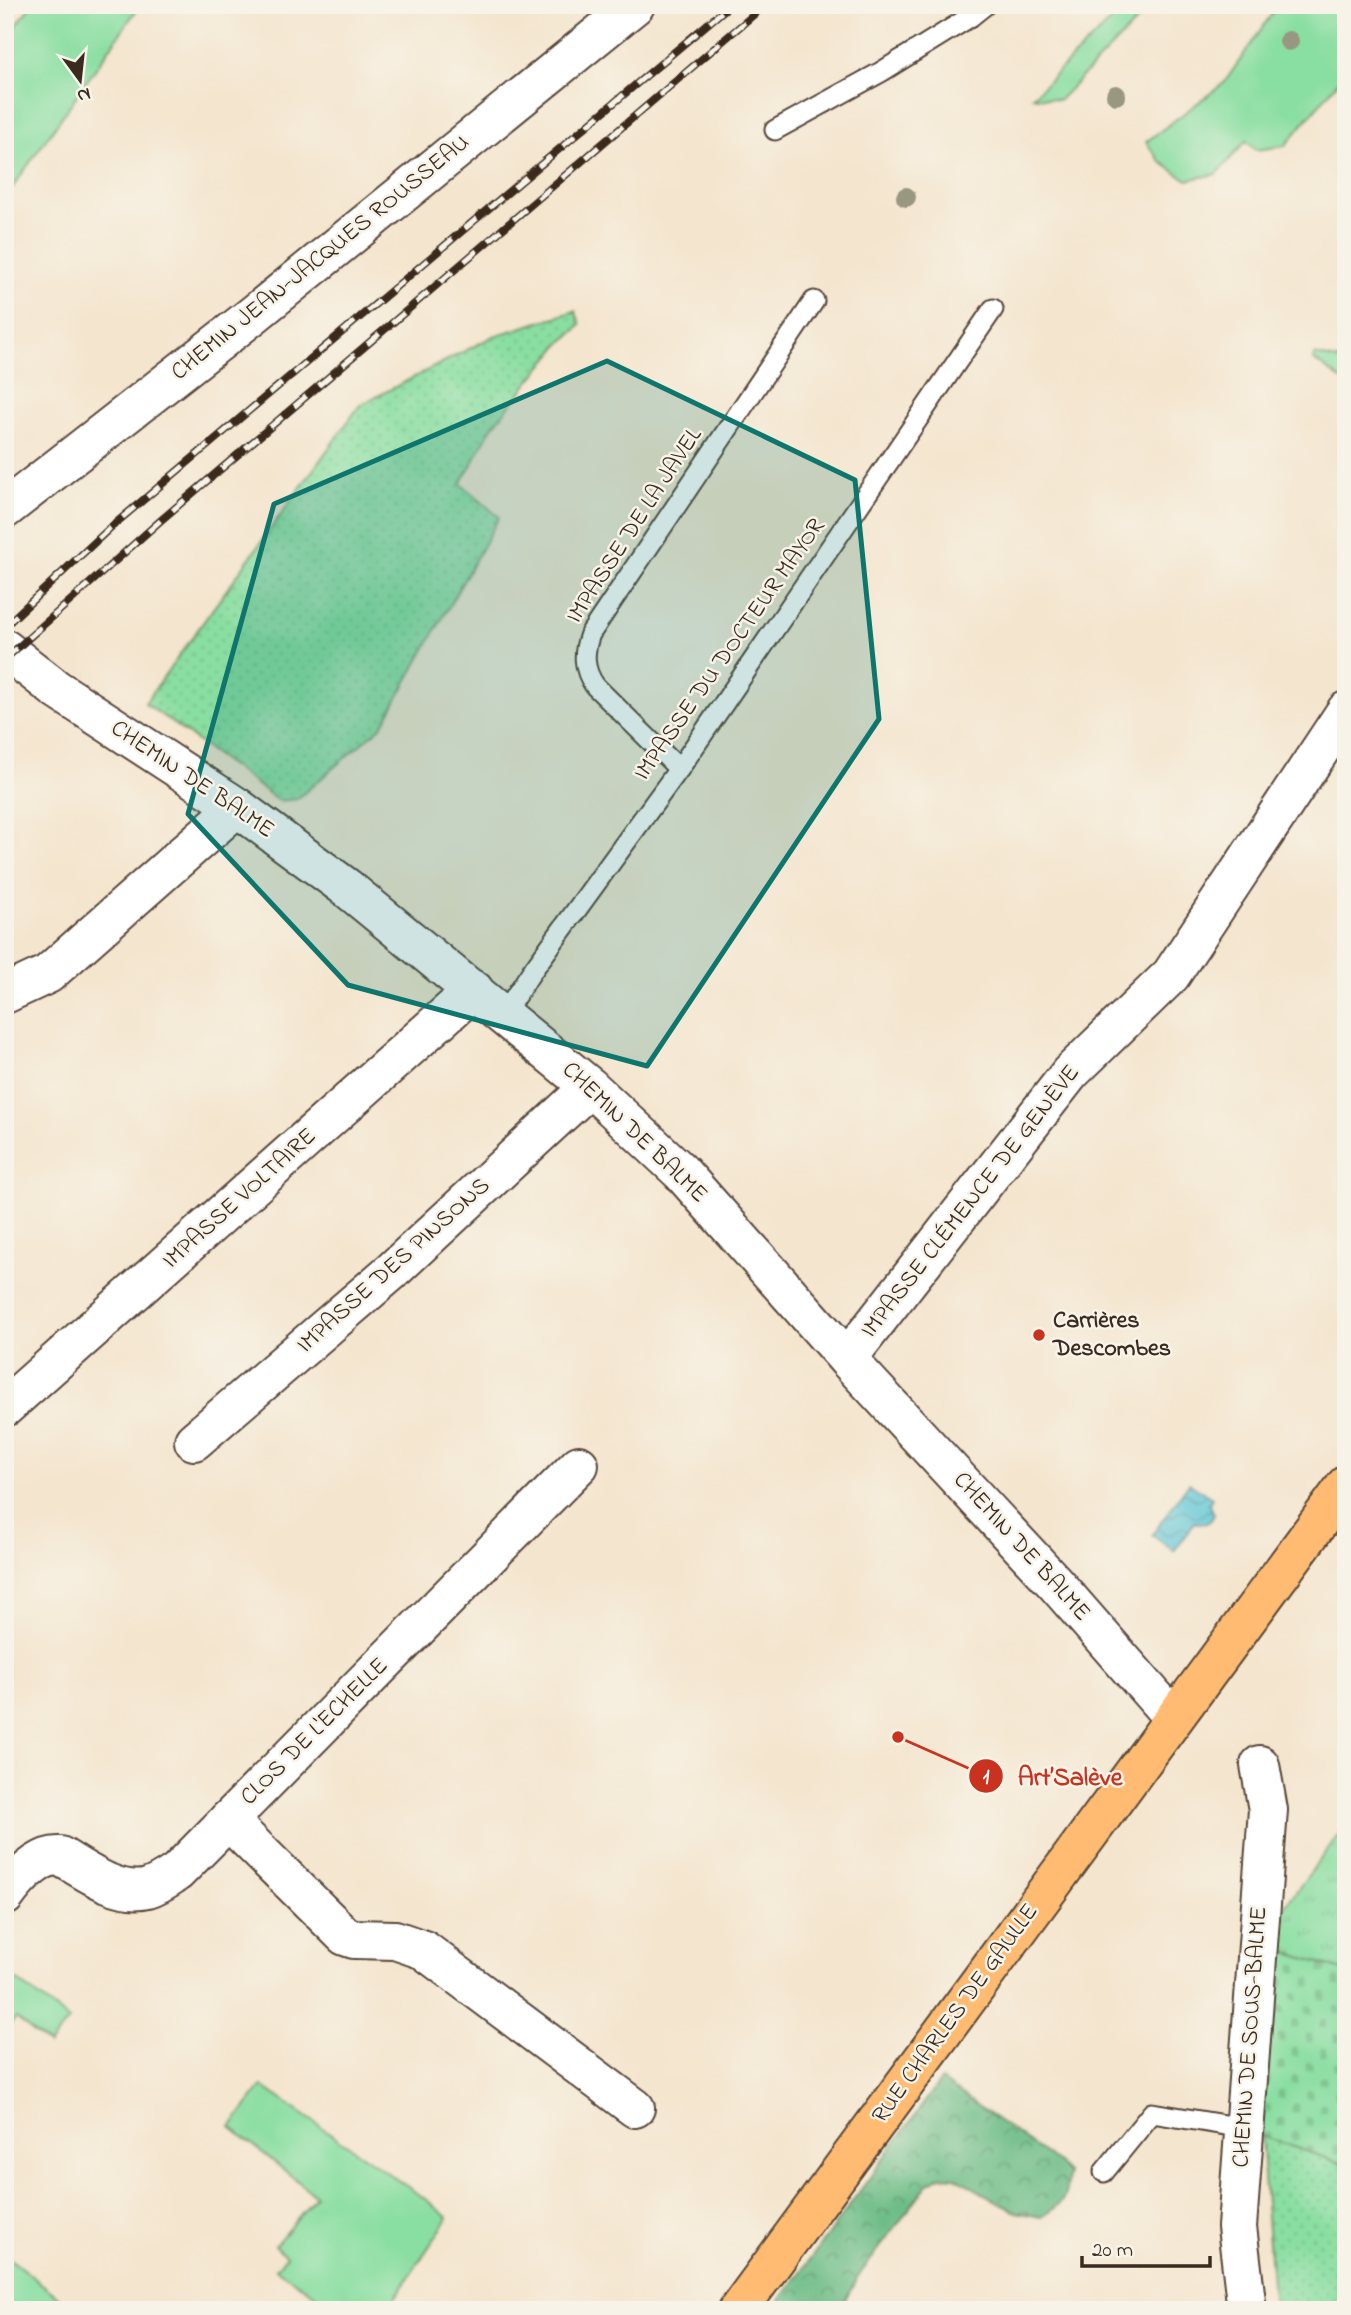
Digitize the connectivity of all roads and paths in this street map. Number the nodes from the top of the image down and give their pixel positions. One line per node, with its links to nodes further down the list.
1 (635, 5): 6 (street, CHEMIN JEAN-JACQUES ROUSSEAU)
2 (985, 5): 3 (lane)
3 (775, 130)
4 (814, 301): 9 (lane, IMPASSE DE LA JAVEL)
5 (993, 309): 9 (lane, IMPASSE DU DOCTEUR MAYOR)
6 (5, 509)
7 (5, 649): 10 (street, CHEMIN DE BALME)
8 (1346, 710): 15 (street, IMPASSE CLÉMENCE DE GENÈVE)
9 (679, 769): 13 (lane, IMPASSE DU DOCTEUR MAYOR)
10 (237, 807): 11 (street, CHEMIN DE BALME); 12 (street)
11 (474, 990): 13 (street, CHEMIN DE BALME); 16 (street, IMPASSE VOLTAIRE)
12 (5, 994)
13 (503, 1015): 14 (street, CHEMIN DE BALME)
14 (590, 1087): 15 (street, CHEMIN DE BALME); 17 (street, IMPASSE DES PINSONS)
15 (847, 1359): 20 (street, CHEMIN DE BALME)
16 (5, 1407)
17 (194, 1441)
18 (579, 1465): 22 (street, CLOS DE L'ECHELLE)
19 (1346, 1485): 20 (main road, RUE CHARLES DE GAULLE)
20 (1173, 1718): 27 (main road, RUE CHARLES DE GAULLE)
21 (1260, 1765): 25 (street, CHEMIN DE SOUS-BALME)
22 (228, 1821): 23 (street, CLOS DE L'ECHELLE); 24 (street)
23 (12, 1888)
24 (635, 2108)
25 (1243, 2128): 26 (lane); 28 (street, CHEMIN DE SOUS-BALME)
26 (1104, 2172)
27 (738, 2310)
28 (1247, 2310)

